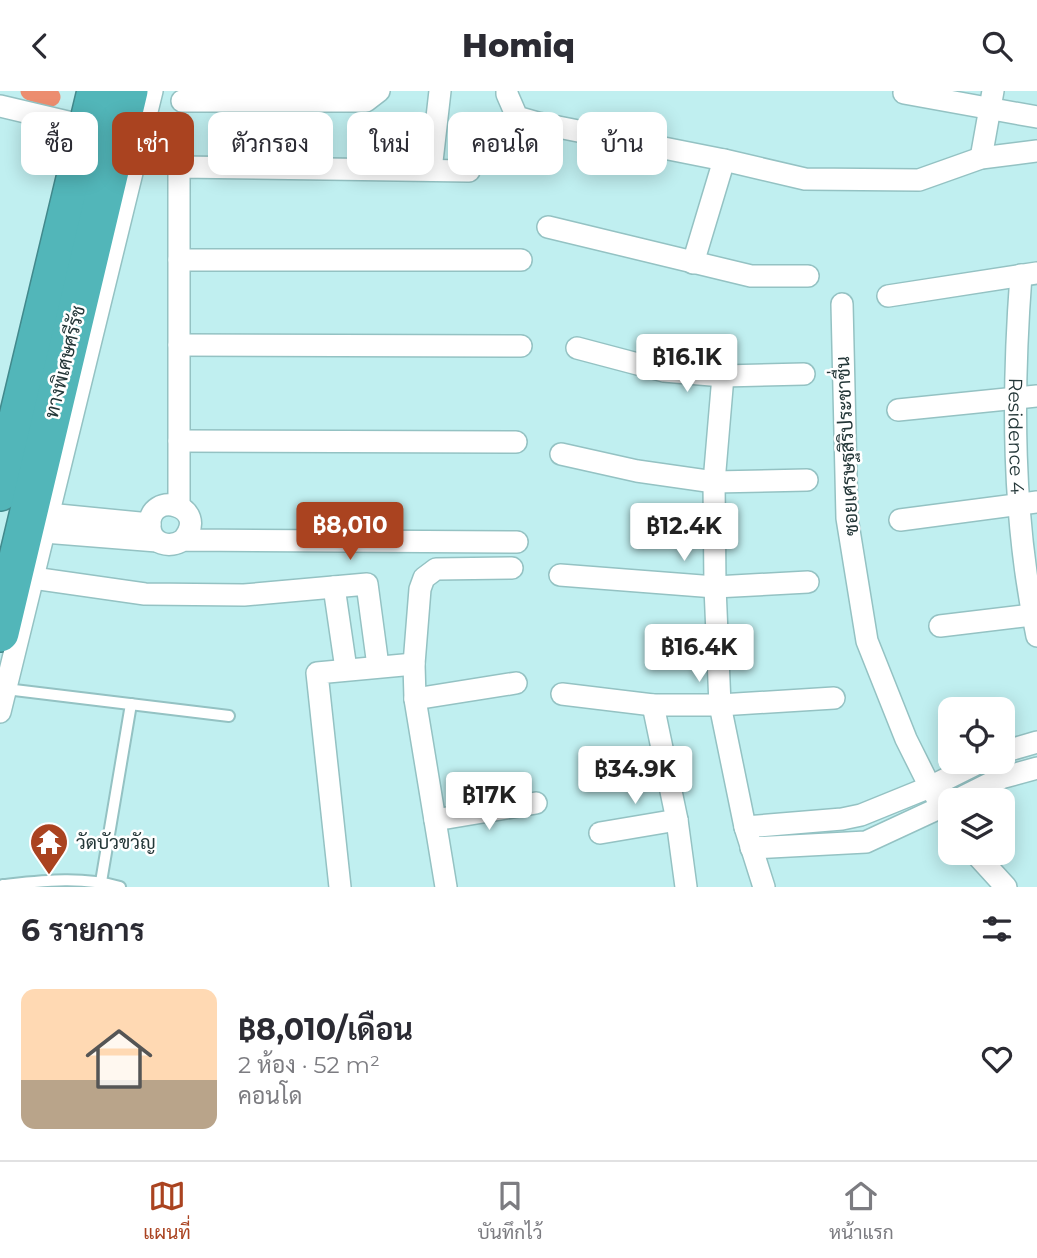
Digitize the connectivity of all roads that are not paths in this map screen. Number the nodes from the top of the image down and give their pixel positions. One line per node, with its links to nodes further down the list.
1 (96, 91): 38 (highway, ทางพิเศษศรีรัช)
2 (129, 91): 54 (highway, ทางพิเศษศรีรัช)
3 (152, 91): 42 (street)
4 (379, 91): 9 (street)
5 (440, 91): 13 (street)
6 (507, 91): 16 (street)
7 (904, 93): 8 (street)
8 (991, 99): 12 (street); 15 (street)
9 (182, 101)
10 (0, 106): 11 (street)
11 (25, 112)
12 (1037, 117)
13 (434, 144)
14 (1037, 151): 15 (street)
15 (981, 158): 16 (street)
16 (724, 160): 21 (street)
17 (347, 169): 19 (street)
18 (548, 227): 21 (street)
19 (179, 260): 20 (street); 26 (street)
20 (520, 260)
21 (693, 263): 23 (street)
22 (1029, 274): 24 (street); 31 (street, Residence 4)
23 (808, 277)
24 (888, 296)
25 (842, 304): 73 (street, ซอยเศรษฐสิริประชาชื่น)
26 (179, 345): 27 (street); 33 (street)
27 (521, 346)
28 (577, 348): 30 (street)
29 (804, 374): 30 (street)
30 (723, 376): 37 (street)
31 (1027, 397): 32 (street); 39 (street, Residence 4)
32 (898, 411)
33 (179, 441): 34 (street); 40 (street)
34 (516, 442)
35 (561, 454): 37 (street)
36 (807, 480): 37 (street)
37 (714, 482): 51 (street)
38 (0, 492)
39 (1028, 503): 41 (street); 52 (street, Residence 4)
40 (179, 506): 43 (street); 44 (street)
41 (900, 520)
42 (46, 523): 43 (street); 48 (street)
43 (153, 533): 44 (street)
44 (183, 540): 45 (street)
45 (517, 543)
46 (512, 568): 56 (street)
47 (560, 575): 51 (street)
48 (33, 578): 50 (street); 60 (street)
49 (808, 582): 51 (street)
50 (334, 587): 57 (street); 58 (street)
51 (715, 587): 66 (street)
52 (1032, 615): 53 (street); 55 (street, Residence 4)
53 (940, 627)
54 (0, 633)
55 (1037, 636)
56 (414, 664): 57 (street); 63 (street)
57 (378, 666): 58 (street)
58 (346, 669): 89 (street)
59 (516, 683): 63 (street)
60 (6, 689): 64 (lane); 67 (street)
61 (562, 694): 65 (street)
62 (834, 698): 66 (street)
63 (415, 699): 79 (street)
64 (131, 704): 68 (lane); 86 (lane)
65 (653, 705): 66 (street); 80 (street)
66 (720, 705): 81 (street)
67 (0, 712)
68 (229, 716)
69 (1037, 742): 70 (street)
70 (1015, 748)
71 (1037, 768): 74 (street)
72 (956, 774): 73 (street)
73 (930, 787): 75 (street, ซอยเศรษฐสิริประชาชื่น); 78 (street)
74 (983, 788)
75 (938, 795)
76 (536, 803): 79 (street)
77 (938, 812): 83 (street)
78 (861, 815): 81 (street); 83 (street)
79 (435, 820): 90 (street)
80 (677, 820): 82 (street); 91 (street)
81 (745, 827): 84 (street)
82 (600, 833)
83 (866, 842): 84 (street)
84 (751, 848): 92 (street)
85 (986, 865): 93 (street)
86 (101, 881): 87 (lane); 88 (lane)
87 (2, 887)
88 (120, 887)
89 (340, 887)
90 (446, 887)
91 (685, 887)
92 (764, 887)
93 (1006, 887)

